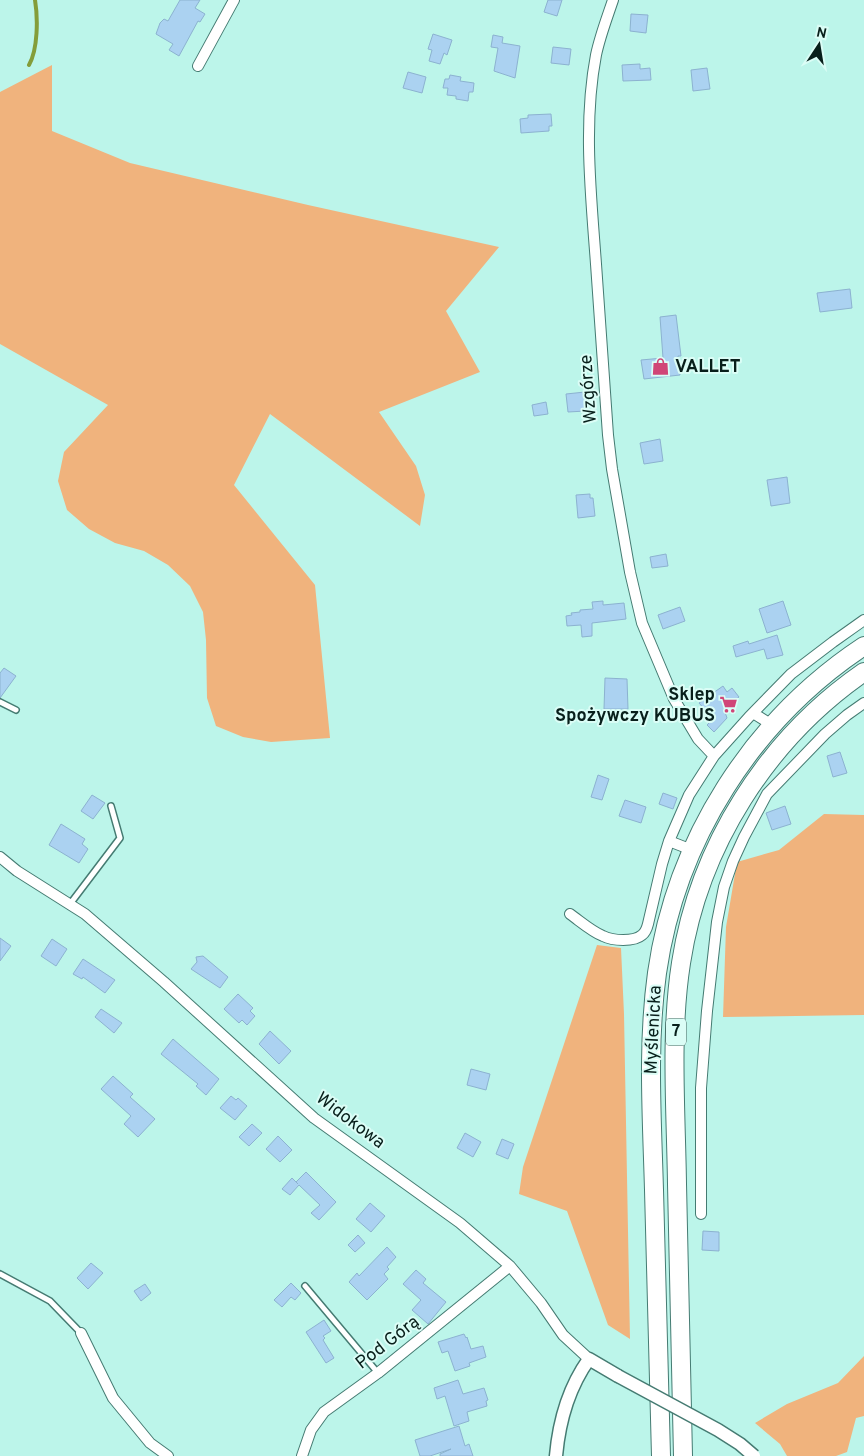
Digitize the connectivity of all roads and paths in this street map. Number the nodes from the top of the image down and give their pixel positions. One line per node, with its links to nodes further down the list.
1 (234, 0): 3 (street)
2 (613, 0): 12 (street, Wzgórze)
3 (198, 66)
4 (864, 620): 10 (street)
5 (864, 646): 11 (highway, Myślenicka / 7)
6 (864, 672): 30 (highway, Myślenicka / 7)
7 (0, 702): 9 (lane)
8 (864, 703): 19 (street)
9 (16, 710)
10 (753, 713): 11 (street); 12 (street)
11 (772, 725): 15 (highway, Myślenicka / 7)
12 (714, 756): 14 (street)
13 (111, 806): 17 (lane)
14 (669, 841): 15 (street); 18 (street)
15 (692, 850): 29 (highway, Myślenicka / 7)
16 (1, 858): 17 (street, Widokowa)
17 (70, 904): 20 (street, Widokowa)
18 (570, 914)
19 (701, 1214)
20 (510, 1266): 24 (street, Widokowa); 25 (street, Pod Górą)
21 (0, 1274): 23 (lane)
22 (305, 1286): 25 (lane)
23 (81, 1333): 26 (street)
24 (589, 1359): 28 (street); 31 (street, bridge)
25 (378, 1373): 27 (street, Pod Górą)
26 (168, 1456)
27 (302, 1456)
28 (556, 1456)
29 (661, 1456)
30 (683, 1456)
31 (754, 1456)

